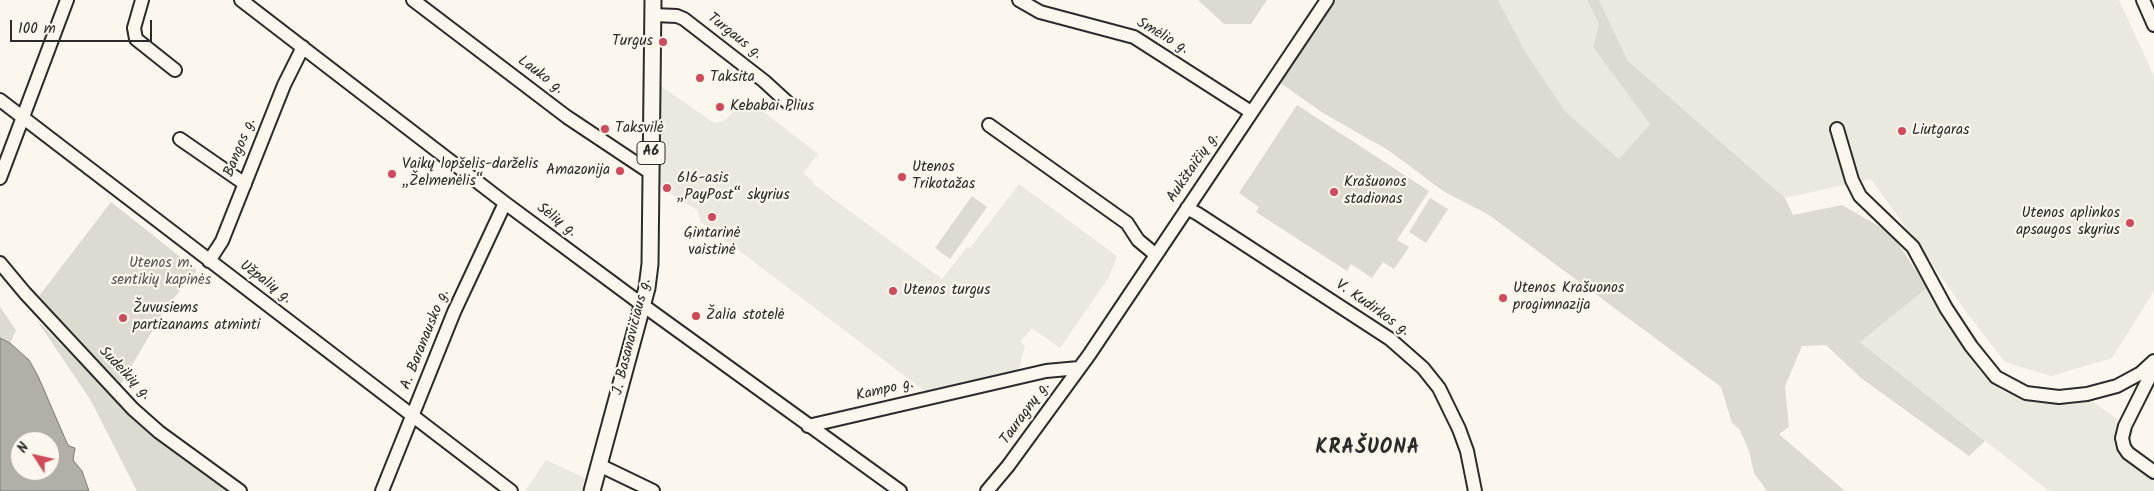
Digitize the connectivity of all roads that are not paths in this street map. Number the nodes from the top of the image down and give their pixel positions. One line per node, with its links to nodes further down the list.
1 (67, 0): 15 (street)
2 (142, 0): 11 (street)
3 (241, 0): 10 (street, Sėlių g.)
4 (413, 0): 19 (street, Lauko g.)
5 (1019, 0): 14 (street, Smėlio g.)
6 (1327, 0): 14 (street, Aukštaičių g.)
7 (2143, 0): 9 (street)
8 (653, 8): 13 (street, Turgaus g.); 19 (main road, J. Basanavičiaus g. / A6)
9 (2154, 25)
10 (303, 47): 21 (street, Bangos g.); 22 (street, Sėlių g.)
11 (175, 70)
12 (0, 100): 15 (street, Užpalių g.)
13 (788, 103)
14 (1251, 112): 23 (street, Aukštaičių g.)
15 (22, 117): 20 (street); 25 (street, Užpalių g.)
16 (989, 125): 24 (street)
17 (1837, 129): 29 (street)
18 (180, 139): 21 (street)
19 (652, 173): 27 (main road, J. Basanavičiaus g. / A6)
20 (0, 178)
21 (245, 184): 25 (street, Bangos g.)
22 (505, 204): 27 (street, Sėlių g.); 32 (street, A. Baranausko g.)
23 (1187, 208): 24 (street, Aukštaičių g.); 43 (street, V. Kudirkos g.)
24 (1156, 255): 28 (street, Aukštaičių g.)
25 (209, 261): 32 (street, Užpalių g.)
26 (0, 263): 36 (street, Sudeikių g.)
27 (644, 306): 33 (street, Sėlių g.); 34 (main road, J. Basanavičiaus g. / A6)
28 (1088, 354): 30 (street, Tauragnų g.)
29 (2154, 361)
30 (1079, 368): 33 (street, Kampo g.); 42 (street, Tauragnų g.)
31 (2154, 368): 35 (street)
32 (414, 415): 37 (street, A. Baranausko g.); 38 (street, Užpalių g.)
33 (808, 426): 41 (street)
34 (599, 465): 39 (main road, J. Basanavičiaus g. / A6); 40 (street)
35 (2154, 472)
36 (240, 491)
37 (382, 491)
38 (511, 491)
39 (592, 491)
40 (653, 491)
41 (900, 491)
42 (987, 491)
43 (1474, 491)

